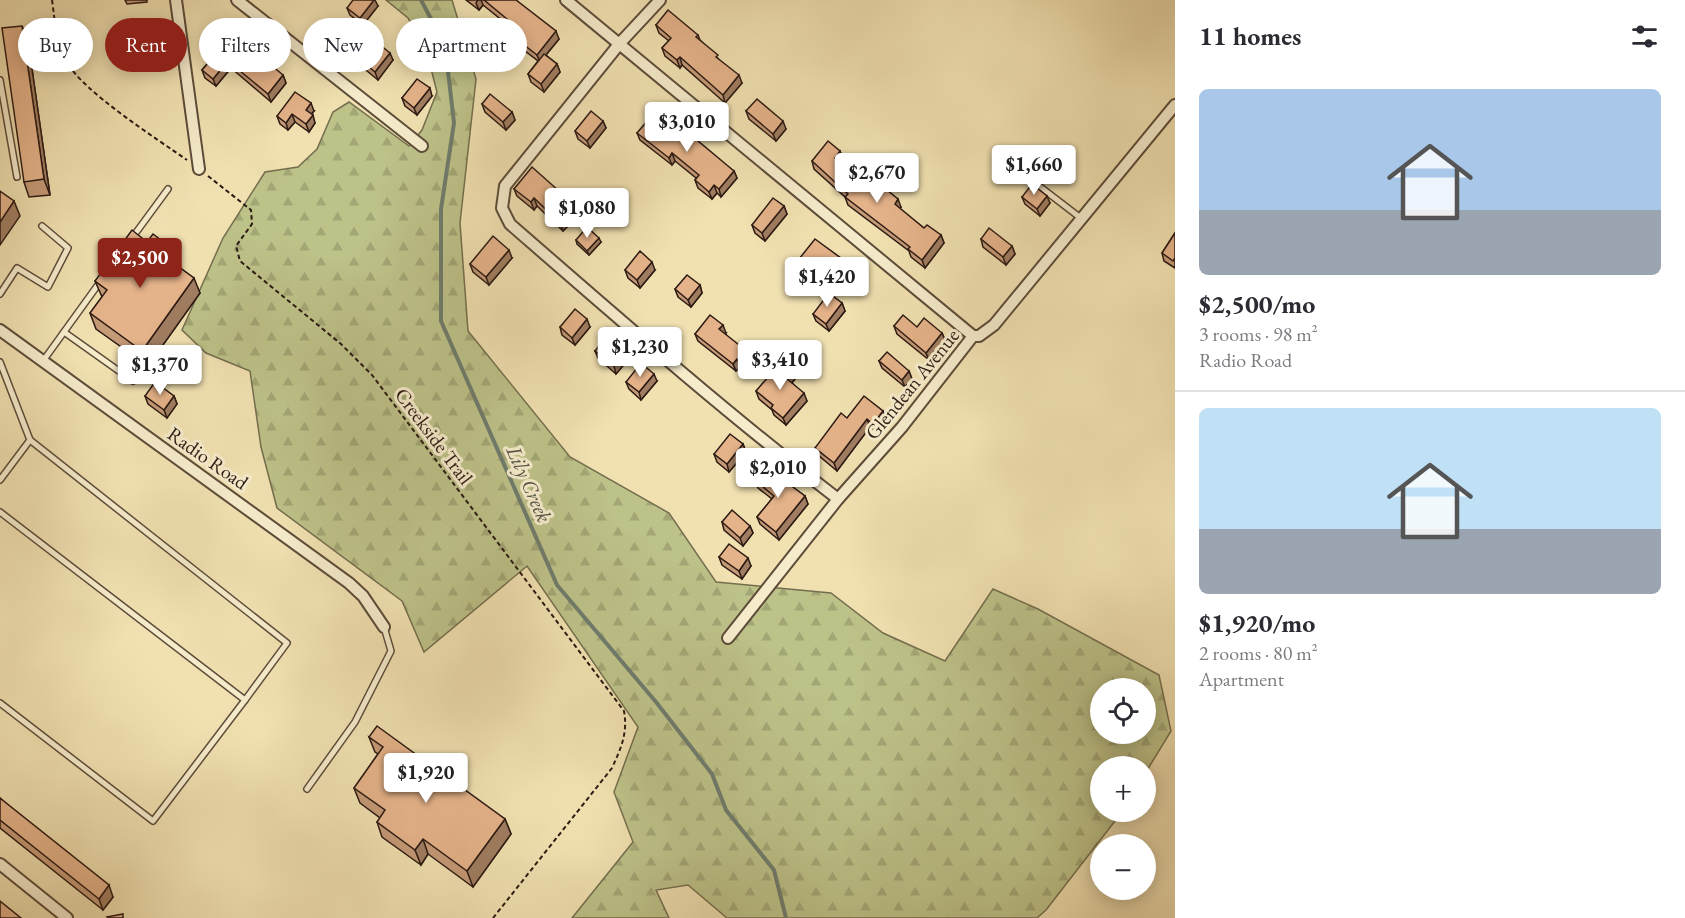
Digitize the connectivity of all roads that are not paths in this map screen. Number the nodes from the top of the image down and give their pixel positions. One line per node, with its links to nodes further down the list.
1 (176, 0): 9 (street)
2 (237, 0): 8 (street)
3 (566, 0): 5 (street)
4 (660, 0): 5 (street)
5 (620, 43): 20 (street); 26 (street)
6 (0, 80): 10 (lane)
7 (1175, 105): 13 (street, Glendean Avenue)
8 (422, 146)
9 (199, 169)
10 (17, 177)
11 (1039, 186): 13 (lane)
12 (168, 189): 15 (lane)
13 (1082, 219): 20 (street, Glendean Avenue)
14 (42, 226): 17 (lane)
15 (127, 246)
16 (106, 275): 19 (lane)
17 (0, 294)
18 (0, 330): 21 (street, Radio Road)
19 (64, 332): 21 (lane); 23 (lane)
20 (973, 336): 26 (street, Glendean Avenue)
21 (43, 361): 28 (street, Radio Road)
22 (0, 362): 24 (lane)
23 (133, 381)
24 (30, 440): 25 (lane); 30 (lane)
25 (0, 480)
26 (838, 499): 29 (street, Glendean Avenue)
27 (0, 512): 30 (lane)
28 (384, 627): 32 (lane)
29 (728, 638)
30 (245, 699): 31 (lane)
31 (0, 703)
32 (307, 789)
33 (0, 864): 34 (street)
34 (67, 918)

